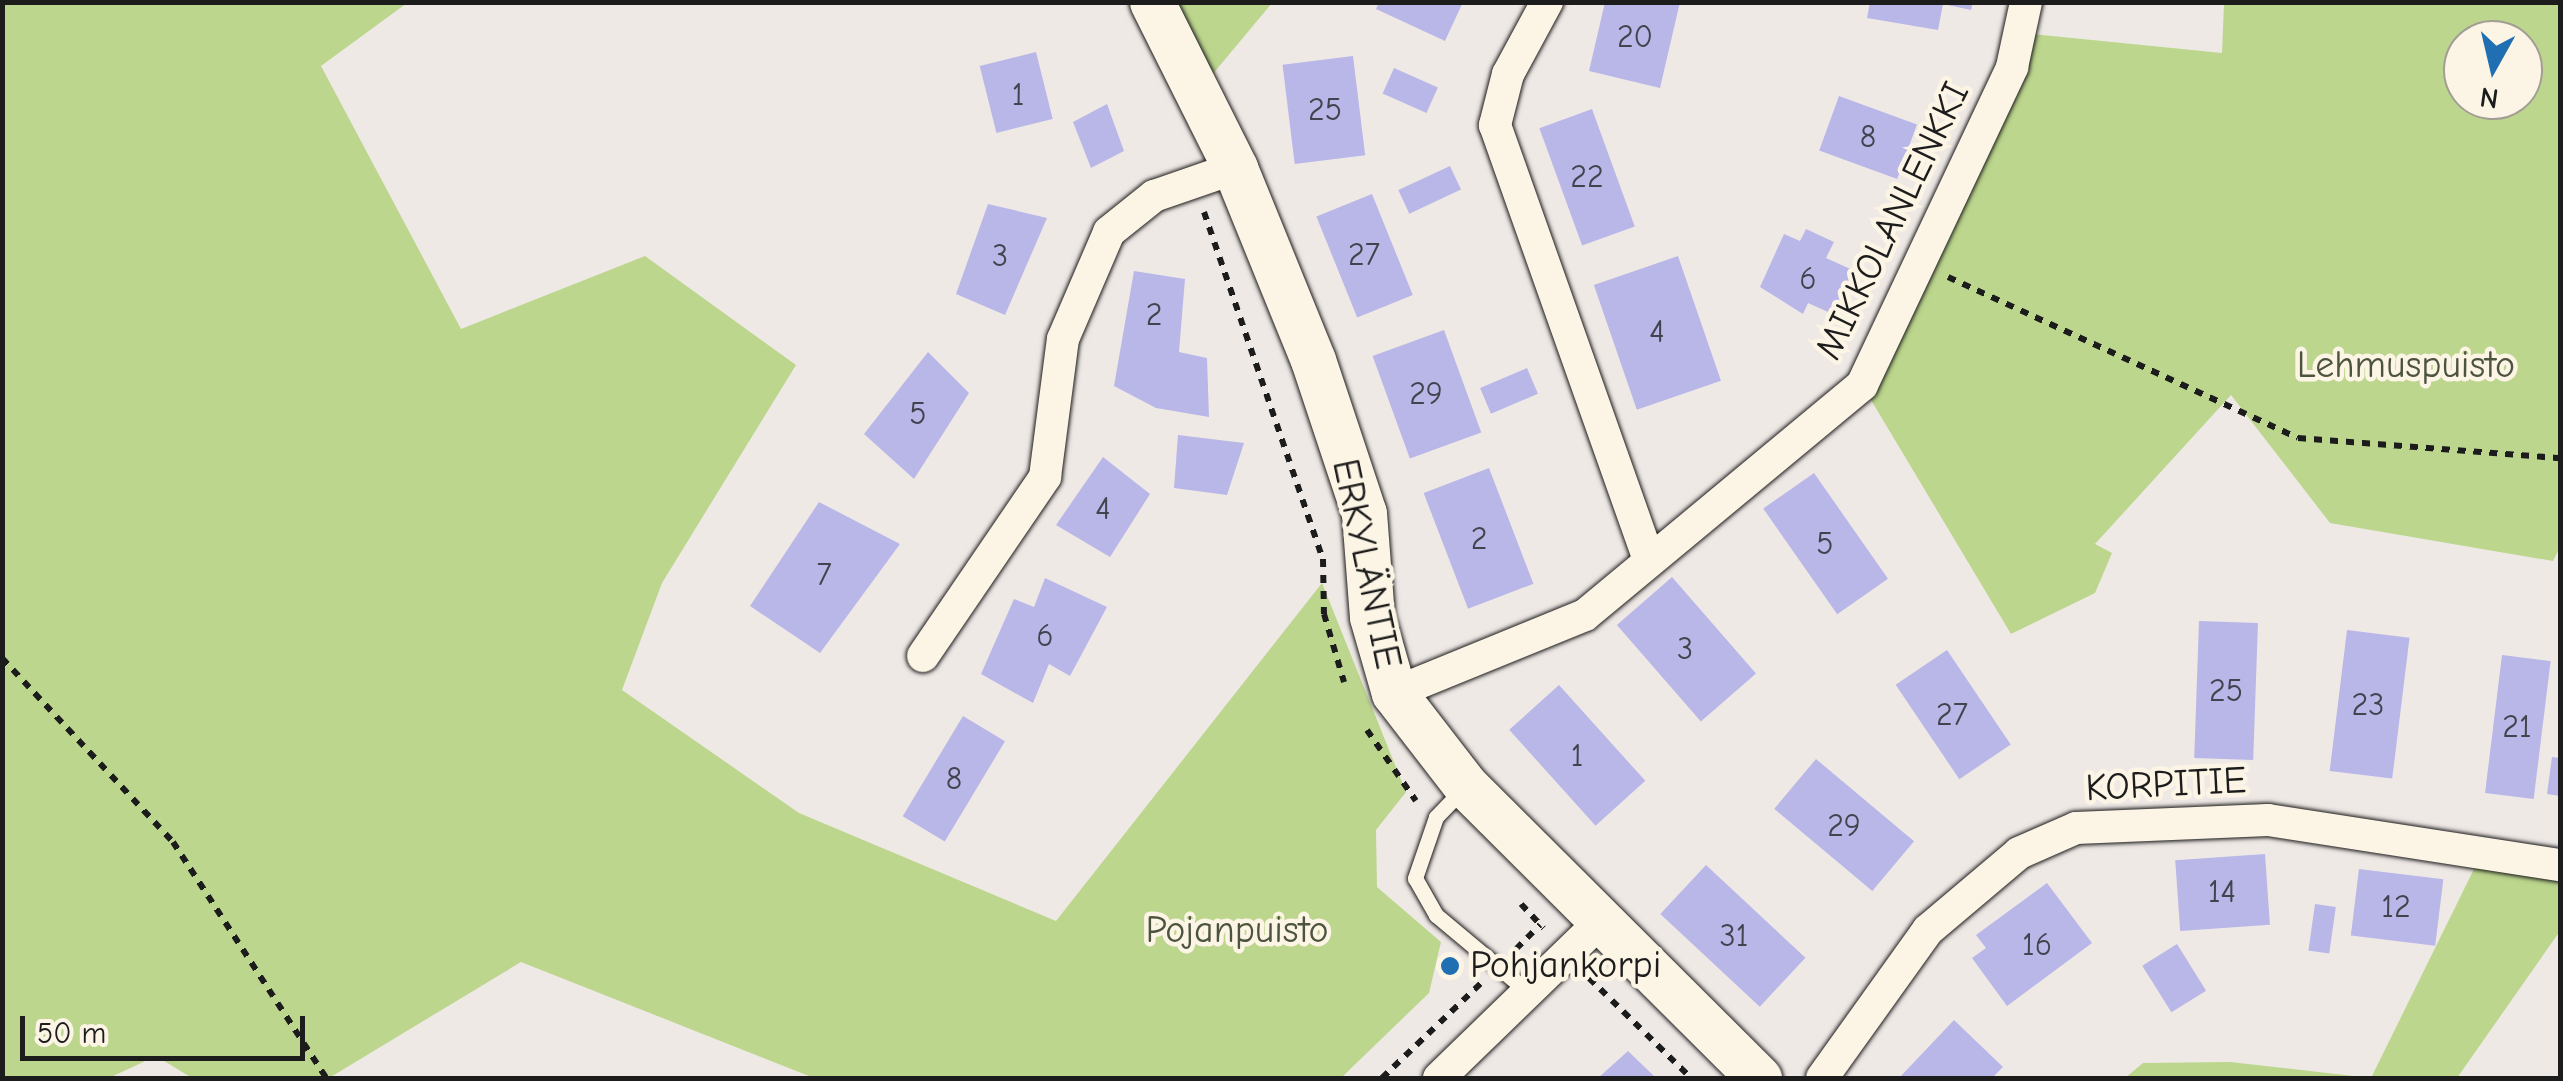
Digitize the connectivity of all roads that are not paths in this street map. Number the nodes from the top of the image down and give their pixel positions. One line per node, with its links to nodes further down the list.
1 (1152, 2): 4 (street, ERKYLÄNTIE)
2 (1547, 2): 5 (street)
3 (2026, 2): 5 (street, MIKKOLANLENKKI)
4 (1235, 168): 6 (street); 7 (street, ERKYLÄNTIE)
5 (1649, 560): 7 (street, MIKKOLANLENKKI)
6 (923, 656)
7 (1394, 693): 8 (street, ERKYLÄNTIE)
8 (1466, 786): 10 (street, ERKYLÄNTIE); 11 (lane)
9 (2560, 865): 14 (street, KORPITIE)
10 (1601, 921): 11 (street); 13 (street, ERKYLÄNTIE)
11 (1528, 992): 12 (street)
12 (1439, 1078)
13 (1759, 1078)
14 (1822, 1078)

